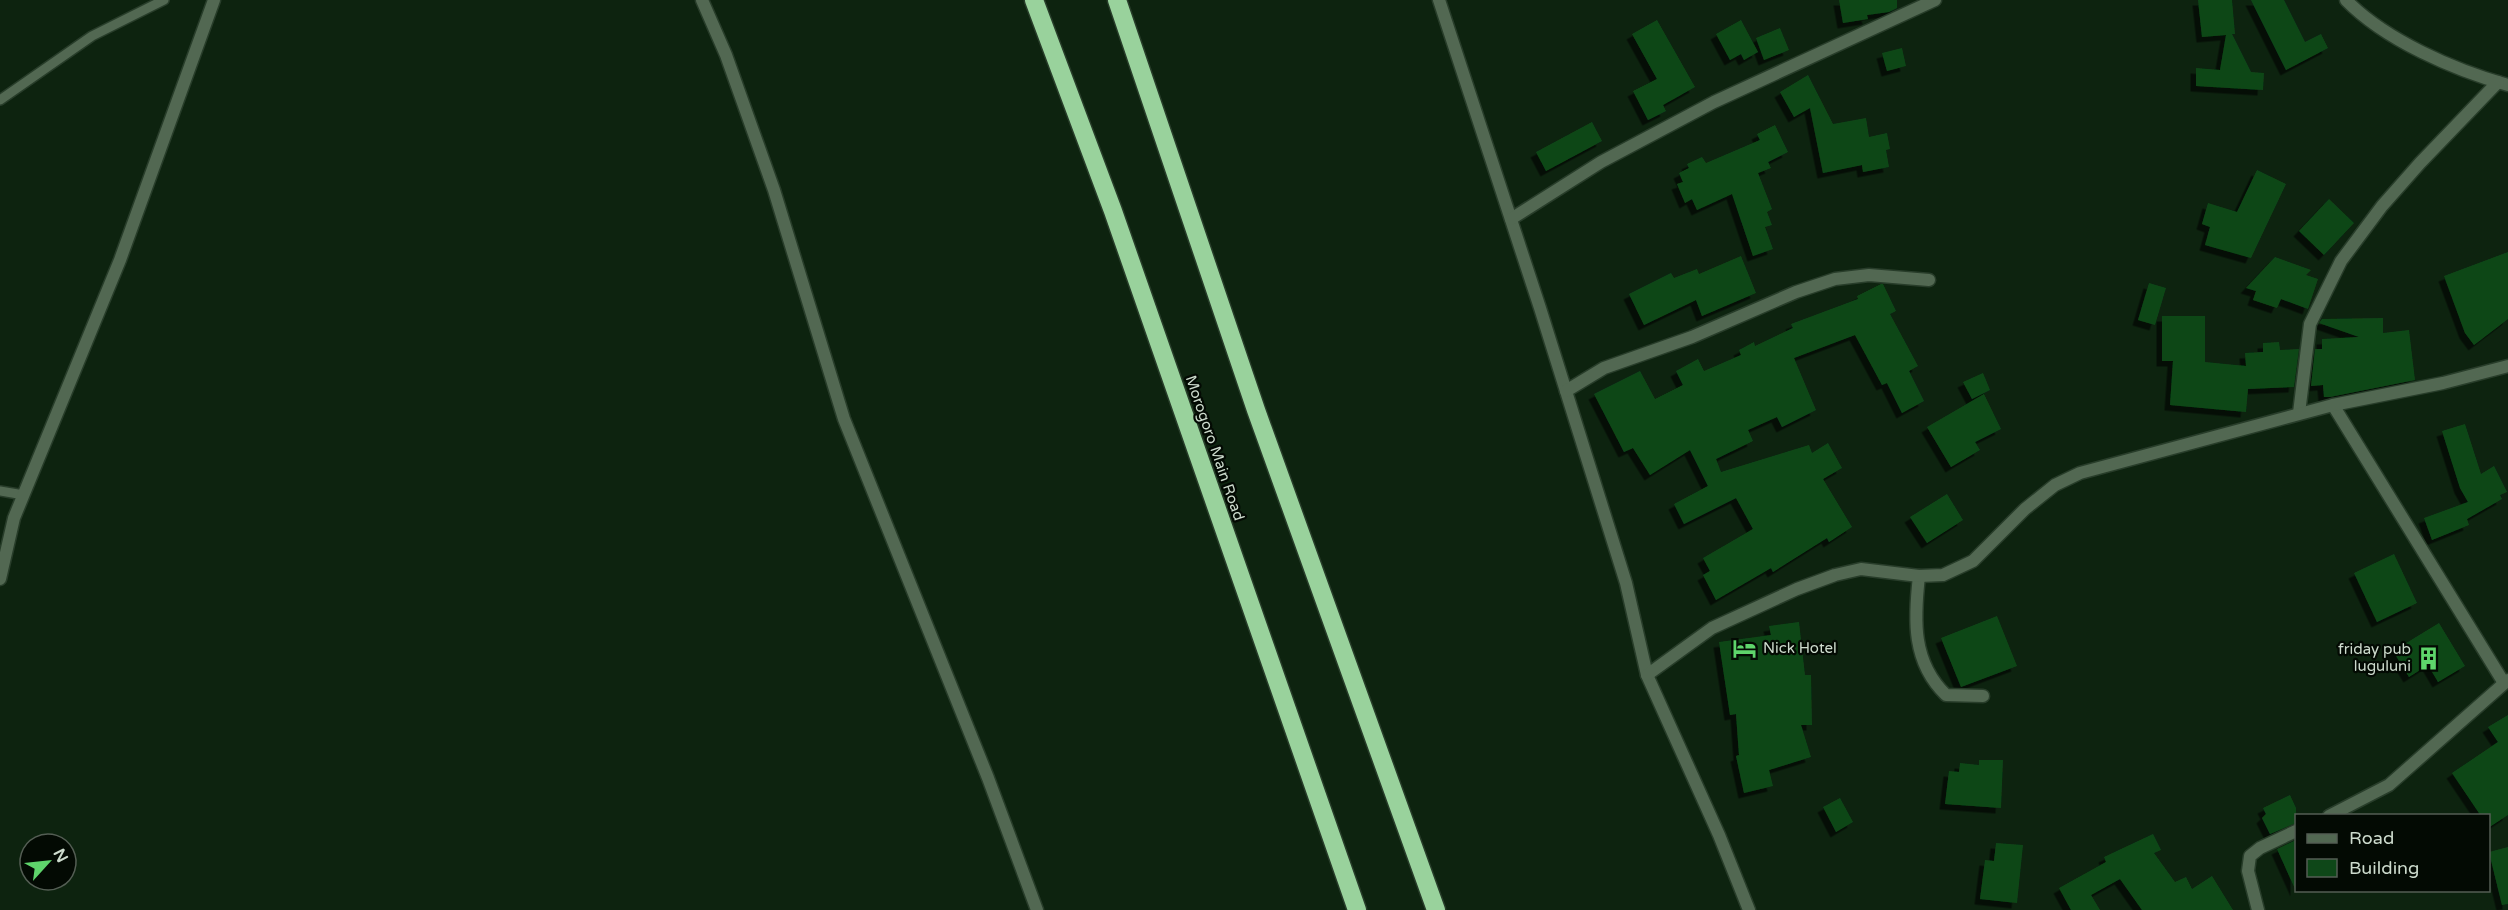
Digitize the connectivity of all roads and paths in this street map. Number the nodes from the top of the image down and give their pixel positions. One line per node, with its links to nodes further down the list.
1 (164, 0): 10 (lane)
2 (214, 0): 18 (street)
3 (702, 0): 26 (street)
4 (1034, 0): 27 (highway, Morogoro Main Road)
5 (1117, 0): 28 (highway)
6 (1442, 0): 11 (street)
7 (1935, 0): 11 (street)
8 (2346, 0): 9 (street)
9 (2503, 83): 16 (street)
10 (0, 100)
11 (1511, 219): 14 (street)
12 (1929, 280): 14 (street)
13 (2508, 366): 15 (street)
14 (1566, 391): 21 (street)
15 (2333, 405): 16 (street); 22 (street)
16 (2299, 413): 19 (street)
17 (0, 491): 18 (lane)
18 (24, 495): 20 (street)
19 (1919, 576): 21 (street); 23 (street)
20 (0, 579)
21 (1647, 675): 29 (street)
22 (2506, 681): 24 (street)
23 (1983, 696)
24 (2333, 814)
25 (2295, 831): 30 (street)
26 (1037, 910)
27 (1357, 910)
28 (1436, 910)
29 (1749, 910)
30 (2258, 910)

